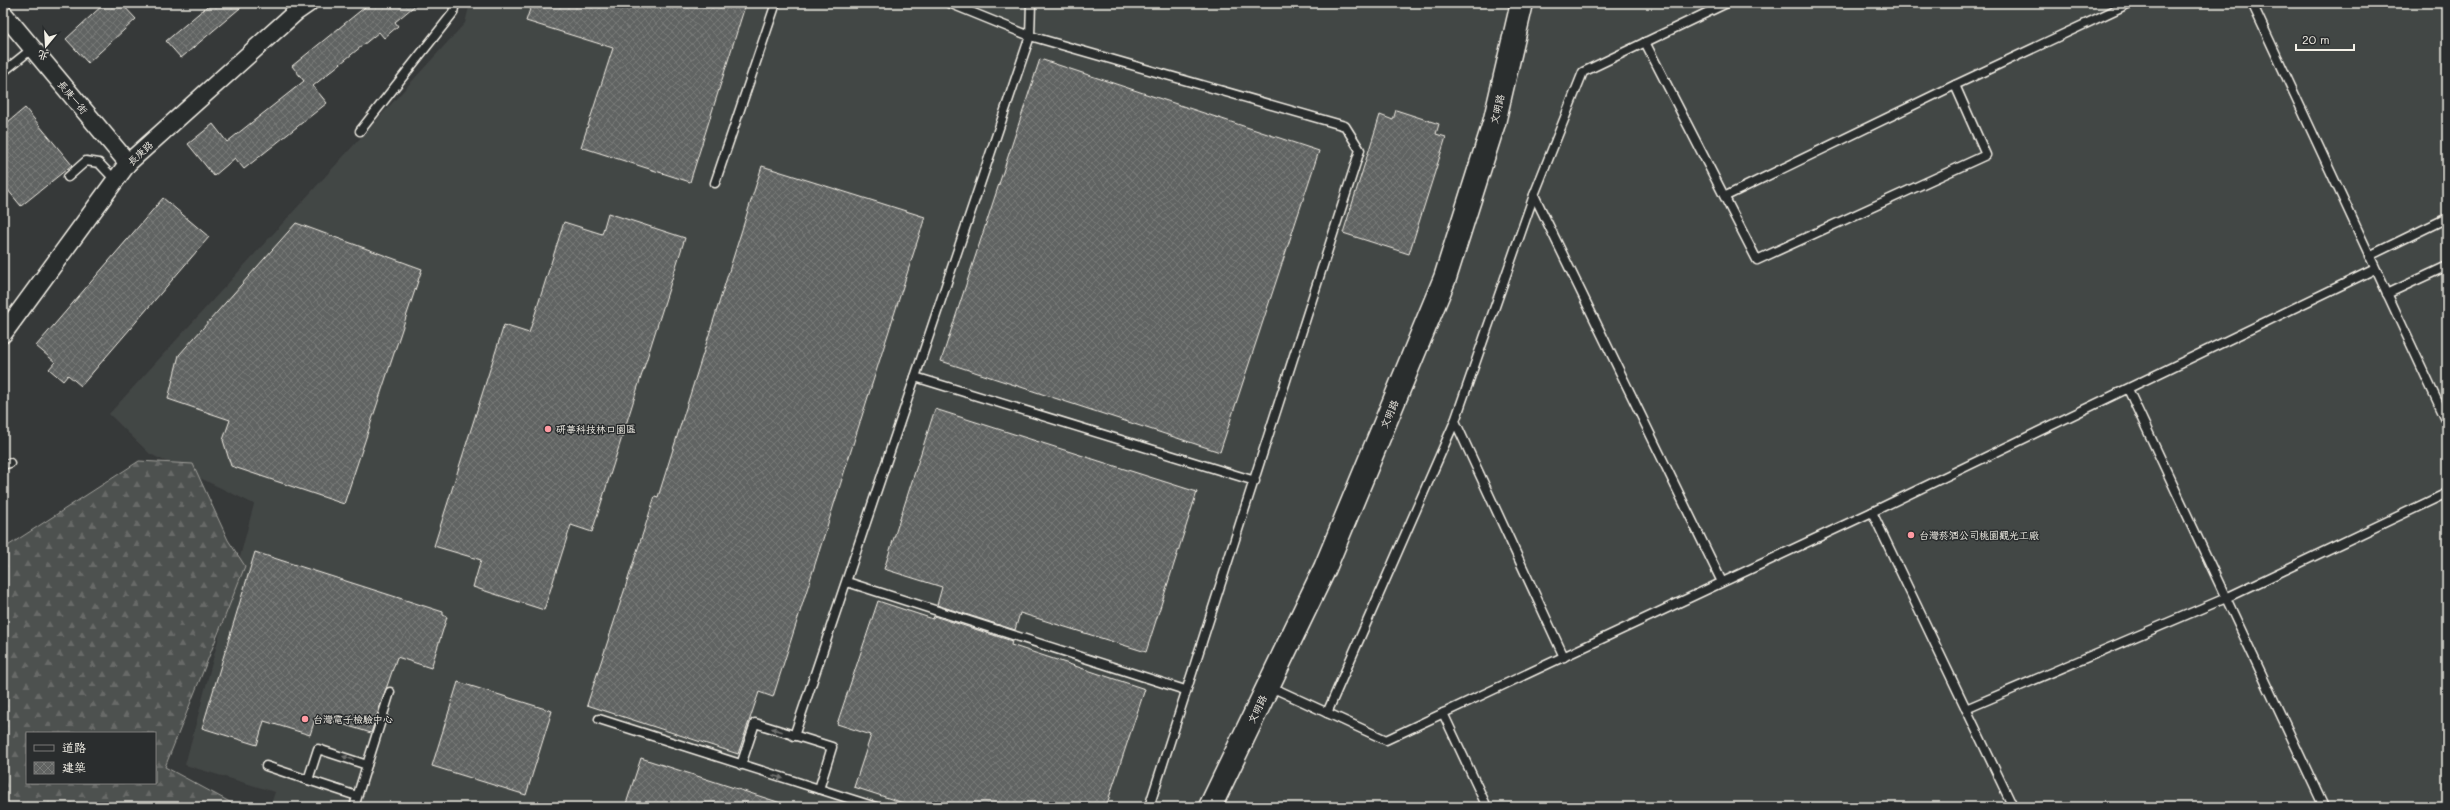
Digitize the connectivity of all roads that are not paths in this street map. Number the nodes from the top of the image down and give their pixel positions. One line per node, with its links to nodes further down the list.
1 (309, 3): 17 (street, 長庚路)
2 (455, 3): 16 (lane)
3 (776, 3): 20 (lane)
4 (949, 3): 11 (lane)
5 (1032, 3): 11 (lane)
6 (1522, 3): 40 (street, 文明路)
7 (1727, 3): 12 (lane)
8 (2130, 3): 15 (lane)
9 (2252, 3): 24 (lane)
10 (3, 13): 13 (street, 長庚一街)
11 (1030, 36): 29 (lane); 33 (lane)
12 (1645, 42): 21 (lane); 22 (lane)
13 (33, 48): 14 (lane); 17 (street, 長庚一街)
14 (3, 72)
15 (1955, 85): 22 (lane); 22 (lane)
16 (360, 131)
17 (128, 163): 19 (street, 長庚路)
18 (68, 177): 19 (lane)
19 (115, 180): 28 (street, 長庚路)
20 (715, 183)
21 (1534, 195): 31 (lane); 37 (lane)
22 (1726, 196)
23 (2447, 218): 24 (lane)
24 (2369, 256): 26 (lane)
25 (2447, 266): 27 (lane)
26 (2375, 269): 27 (lane); 30 (lane)
27 (2387, 294): 32 (lane)
28 (3, 334)
29 (916, 378): 33 (lane); 36 (lane)
30 (2128, 389): 35 (lane); 38 (lane)
31 (1455, 421): 39 (lane); 44 (lane)
32 (2447, 422)
33 (1255, 482): 41 (lane)
34 (2447, 493): 38 (lane)
35 (1872, 512): 37 (lane); 43 (lane)
36 (847, 582): 41 (lane); 47 (lane)
37 (1722, 582): 39 (lane)
38 (2226, 598): 43 (lane); 60 (lane)
39 (1564, 657): 45 (lane)
40 (1268, 685): 44 (lane); 57 (street, 文明路)
41 (1185, 690): 56 (lane)
42 (390, 692): 48 (lane)
43 (1966, 709): 59 (lane)
44 (1327, 713): 45 (lane)
45 (1444, 714): 58 (lane)
46 (599, 719): 49 (lane)
47 (794, 736): 49 (lane, one-way to 49); 52 (lane)
48 (367, 765): 51 (lane, one-way to 51); 53 (lane)
49 (741, 765): 52 (lane, one-way to 52)
50 (266, 766): 51 (lane)
51 (308, 780): 53 (lane)
52 (819, 789): 55 (lane)
53 (357, 796): 54 (lane)
54 (354, 807)
55 (876, 807)
56 (1149, 807)
57 (1210, 807)
58 (1487, 807)
59 (2012, 807)
60 (2324, 807)

